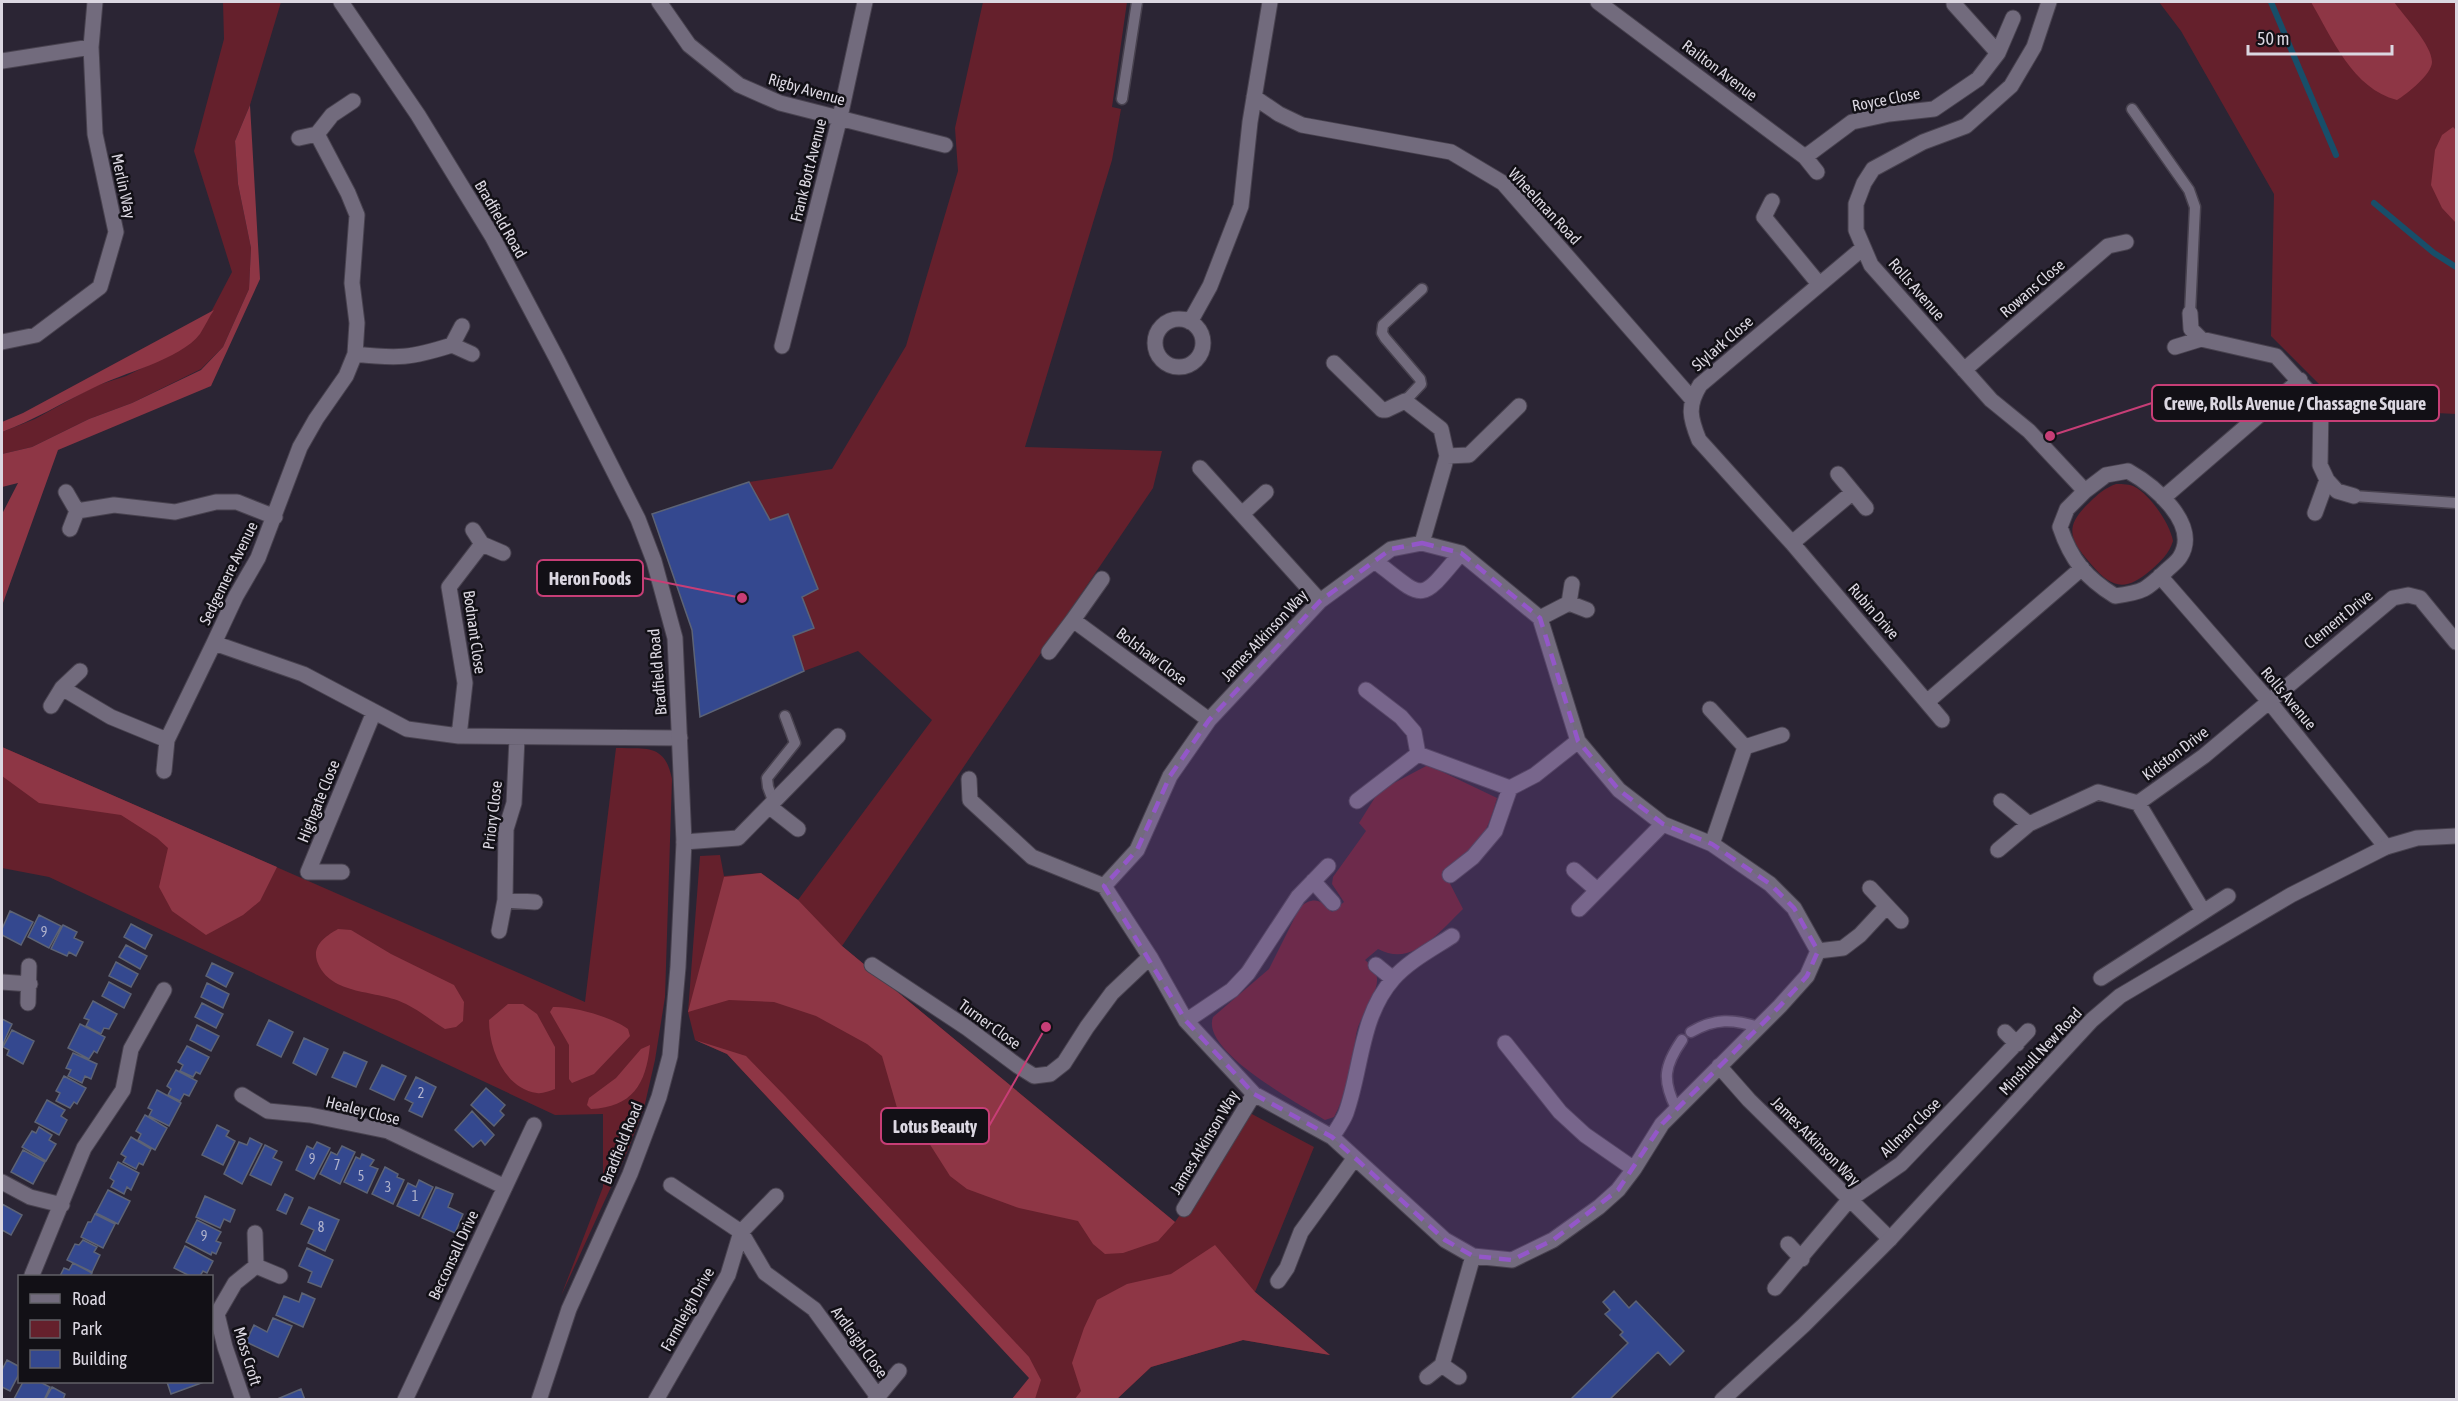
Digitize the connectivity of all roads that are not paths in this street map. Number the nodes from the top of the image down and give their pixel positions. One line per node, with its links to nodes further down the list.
1 (95, 2): 11 (street, Merlin Way)
2 (341, 2): 96 (street, Bradfield Road)
3 (659, 2): 18 (street, Rigby Avenue)
4 (865, 2): 18 (street, Frank Bott Avenue)
5 (1137, 2): 15 (lane)
6 (1270, 2): 14 (street)
7 (1598, 2): 22 (street, Railton Avenue)
8 (2049, 2): 26 (street, Rolls Avenue)
9 (1954, 4): 12 (street)
10 (2013, 18): 12 (street, Royce Close)
11 (92, 47): 13 (street); 33 (street, Merlin Way)
12 (1998, 53): 22 (street, Royce Close)
13 (2, 61)
14 (1254, 97): 30 (street); 42 (street, Wheelman Road)
15 (1122, 99)
16 (353, 102): 19 (street)
17 (2132, 109): 29 (lane)
18 (840, 117): 21 (street, Rigby Avenue); 35 (street, Frank Bott Avenue)
19 (316, 134): 20 (street); 37 (street, Sedgemere Avenue)
20 (299, 138)
21 (945, 145)
22 (1805, 157): 23 (street, Railton Avenue)
23 (1816, 172)
24 (1772, 201): 27 (street)
25 (2126, 242): 40 (street, Rowans Close)
26 (1863, 248): 27 (street, Slylark Close); 40 (street, Rolls Avenue)
27 (1819, 284): 42 (street, Slylark Close)
28 (1422, 289): 43 (lane)
29 (2190, 313): 32 (street)
30 (1190, 322)
31 (462, 326): 34 (street)
32 (2201, 339): 36 (street); 41 (street)
33 (2, 342)
34 (452, 345): 37 (street); 38 (street)
35 (782, 346)
36 (2175, 347)
37 (355, 354): 60 (street, Sedgemere Avenue)
38 (472, 354)
39 (1334, 363): 43 (street)
40 (1964, 370): 52 (street, Rolls Avenue)
41 (2300, 380): 48 (street); 54 (street)
42 (1692, 399): 64 (street)
43 (1405, 400): 45 (street)
44 (1519, 406): 45 (street)
45 (1447, 456): 63 (street)
46 (1200, 468): 59 (street)
47 (1838, 474): 51 (street)
48 (2327, 480): 53 (street); 58 (street)
49 (66, 492): 57 (street)
50 (1266, 492): 59 (street)
51 (1853, 492): 56 (street); 64 (street)
52 (2085, 492): 54 (street); 69 (street)
53 (2354, 496): 55 (lane)
54 (2163, 498): 70 (street)
55 (2457, 503)
56 (1866, 508)
57 (77, 512): 60 (street); 61 (street)
58 (2315, 513)
59 (1242, 514): 73 (street)
60 (275, 518): 79 (street, Sedgemere Avenue)
61 (70, 529)
62 (472, 530): 65 (street)
63 (1422, 543): 66 (street, James Atkinson Way); 68 (street, James Atkinson Way)
64 (1792, 543): 85 (street, Rubin Drive)
65 (482, 544): 67 (street); 93 (street, Bodnant Close)
66 (1461, 553): 68 (street); 76 (street, James Atkinson Way)
67 (503, 554)
68 (1375, 561): 73 (street, James Atkinson Way)
69 (2082, 568): 70 (street); 85 (street)
70 (2160, 576): 84 (street, Rolls Avenue)
71 (1102, 579): 77 (street)
72 (1572, 584): 74 (street)
73 (1320, 601): 90 (street, James Atkinson Way)
74 (1569, 603): 75 (street); 76 (street)
75 (1587, 610)
76 (1540, 618): 98 (street)
77 (1073, 620): 80 (street); 90 (street, Bolshaw Close)
78 (2457, 642): 84 (street, Clement Drive)
79 (214, 643): 88 (street, Sedgemere Avenue); 97 (street)
80 (1049, 652)
81 (80, 671): 82 (street)
82 (62, 688): 86 (street); 97 (street)
83 (1366, 690): 100 (street)
84 (2268, 700): 106 (street, Kidston Drive); 114 (street, Rolls Avenue)
85 (1928, 701): 91 (street, Rubin Drive)
86 (51, 706)
87 (1710, 709): 99 (street)
88 (374, 712): 93 (street, Sedgemere Avenue); 118 (street, Highgate Close)
89 (785, 716): 107 (lane)
90 (1209, 720): 121 (street, James Atkinson Way)
91 (1942, 720)
92 (1782, 735): 99 (street)
93 (459, 736): 95 (street, Sedgemere Avenue)
94 (838, 736): 107 (street)
95 (517, 738): 96 (street, Sedgemere Avenue); 125 (street, Priory Close)
96 (680, 738): 112 (street, Bradfield Road)
97 (167, 740): 101 (street)
98 (1578, 741): 103 (street); 108 (street)
99 (1745, 747): 113 (street)
100 (1418, 754): 103 (street); 104 (street)
101 (164, 771)
102 (969, 779): 121 (street)
103 (1510, 788): 119 (street)
104 (1357, 801)
105 (2001, 801): 109 (street)
106 (2138, 803): 109 (street, Kidston Drive); 130 (street)
107 (772, 805): 110 (street); 112 (street)
108 (1663, 824): 113 (street); 123 (street)
109 (2029, 824): 115 (street, Kidston Drive)
110 (798, 829)
111 (2457, 836): 114 (street, Minshull New Road)
112 (684, 842): 186 (street, Bradfield Road)
113 (1712, 844): 134 (street)
114 (2386, 847): 170 (street, Minshull New Road)
115 (1998, 850)
116 (1328, 866): 120 (street)
117 (1574, 870): 123 (street)
118 (342, 872)
119 (1450, 875)
120 (1313, 881): 127 (street); 145 (street)
121 (1104, 886): 135 (street, James Atkinson Way)
122 (1870, 888): 128 (street)
123 (1597, 890): 129 (street)
124 (2228, 896): 130 (street)
125 (505, 900): 126 (street); 132 (street, Priory Close)
126 (535, 902)
127 (1333, 903)
128 (1886, 907): 131 (street); 134 (street)
129 (1579, 909)
130 (2203, 910): 139 (street)
131 (1901, 921)
132 (499, 931)
133 (1452, 936): 140 (street)
134 (1818, 951): 146 (street, James Atkinson Way)
135 (1150, 957): 137 (street, Turner Close); 145 (street, James Atkinson Way)
136 (1376, 964): 140 (street)
137 (872, 965)
138 (29, 966): 142 (street)
139 (2101, 978)
140 (1393, 979): 158 (street)
141 (2, 982): 142 (street)
142 (30, 984): 144 (street)
143 (164, 990): 166 (street)
144 (28, 1003)
145 (1186, 1021): 154 (street, James Atkinson Way)
146 (1759, 1027): 148 (lane); 153 (street, James Atkinson Way)
147 (2028, 1031): 152 (street, Allman Close)
148 (1691, 1032)
149 (2005, 1032): 152 (street)
150 (1682, 1040): 156 (lane)
151 (1504, 1043): 160 (street)
152 (2017, 1044): 165 (street, Allman Close)
153 (1719, 1066): 156 (street, James Atkinson Way); 165 (street, James Atkinson Way)
154 (1254, 1094): 158 (street, James Atkinson Way); 167 (street, James Atkinson Way)
155 (242, 1095): 163 (street, Healey Close)
156 (1676, 1108): 160 (street, James Atkinson Way)
157 (534, 1125): 163 (street, Becconsall Drive)
158 (1332, 1137): 159 (street, James Atkinson Way)
159 (1354, 1159): 172 (street, James Atkinson Way); 177 (street)
160 (1634, 1169): 172 (street, James Atkinson Way)
161 (2, 1182): 166 (street)
162 (671, 1185): 168 (street)
163 (505, 1186): 185 (street, Becconsall Drive)
164 (776, 1196): 168 (street, Farmleigh Drive)
165 (1849, 1200): 170 (street, James Atkinson Way); 173 (street, Allman Close)
166 (62, 1205): 175 (street)
167 (1184, 1209)
168 (741, 1232): 183 (street, Ardleigh Close); 187 (street, Farmleigh Drive)
169 (255, 1233): 174 (street)
170 (1890, 1239): 188 (street, Minshull New Road)
171 (1788, 1244): 173 (street)
172 (1473, 1256): 179 (street)
173 (1802, 1259): 178 (street, Allman Close)
174 (256, 1266): 176 (street); 184 (street, Moss Croft)
175 (32, 1275)
176 (280, 1276)
177 (1278, 1281)
178 (1775, 1288)
179 (1442, 1365): 181 (street); 182 (street)
180 (899, 1371): 183 (street, Ardleigh Close)
181 (1427, 1377)
182 (1459, 1377)
183 (876, 1398)
184 (243, 1400)
185 (405, 1400)
186 (539, 1400)
187 (656, 1400)
188 (1722, 1400)

